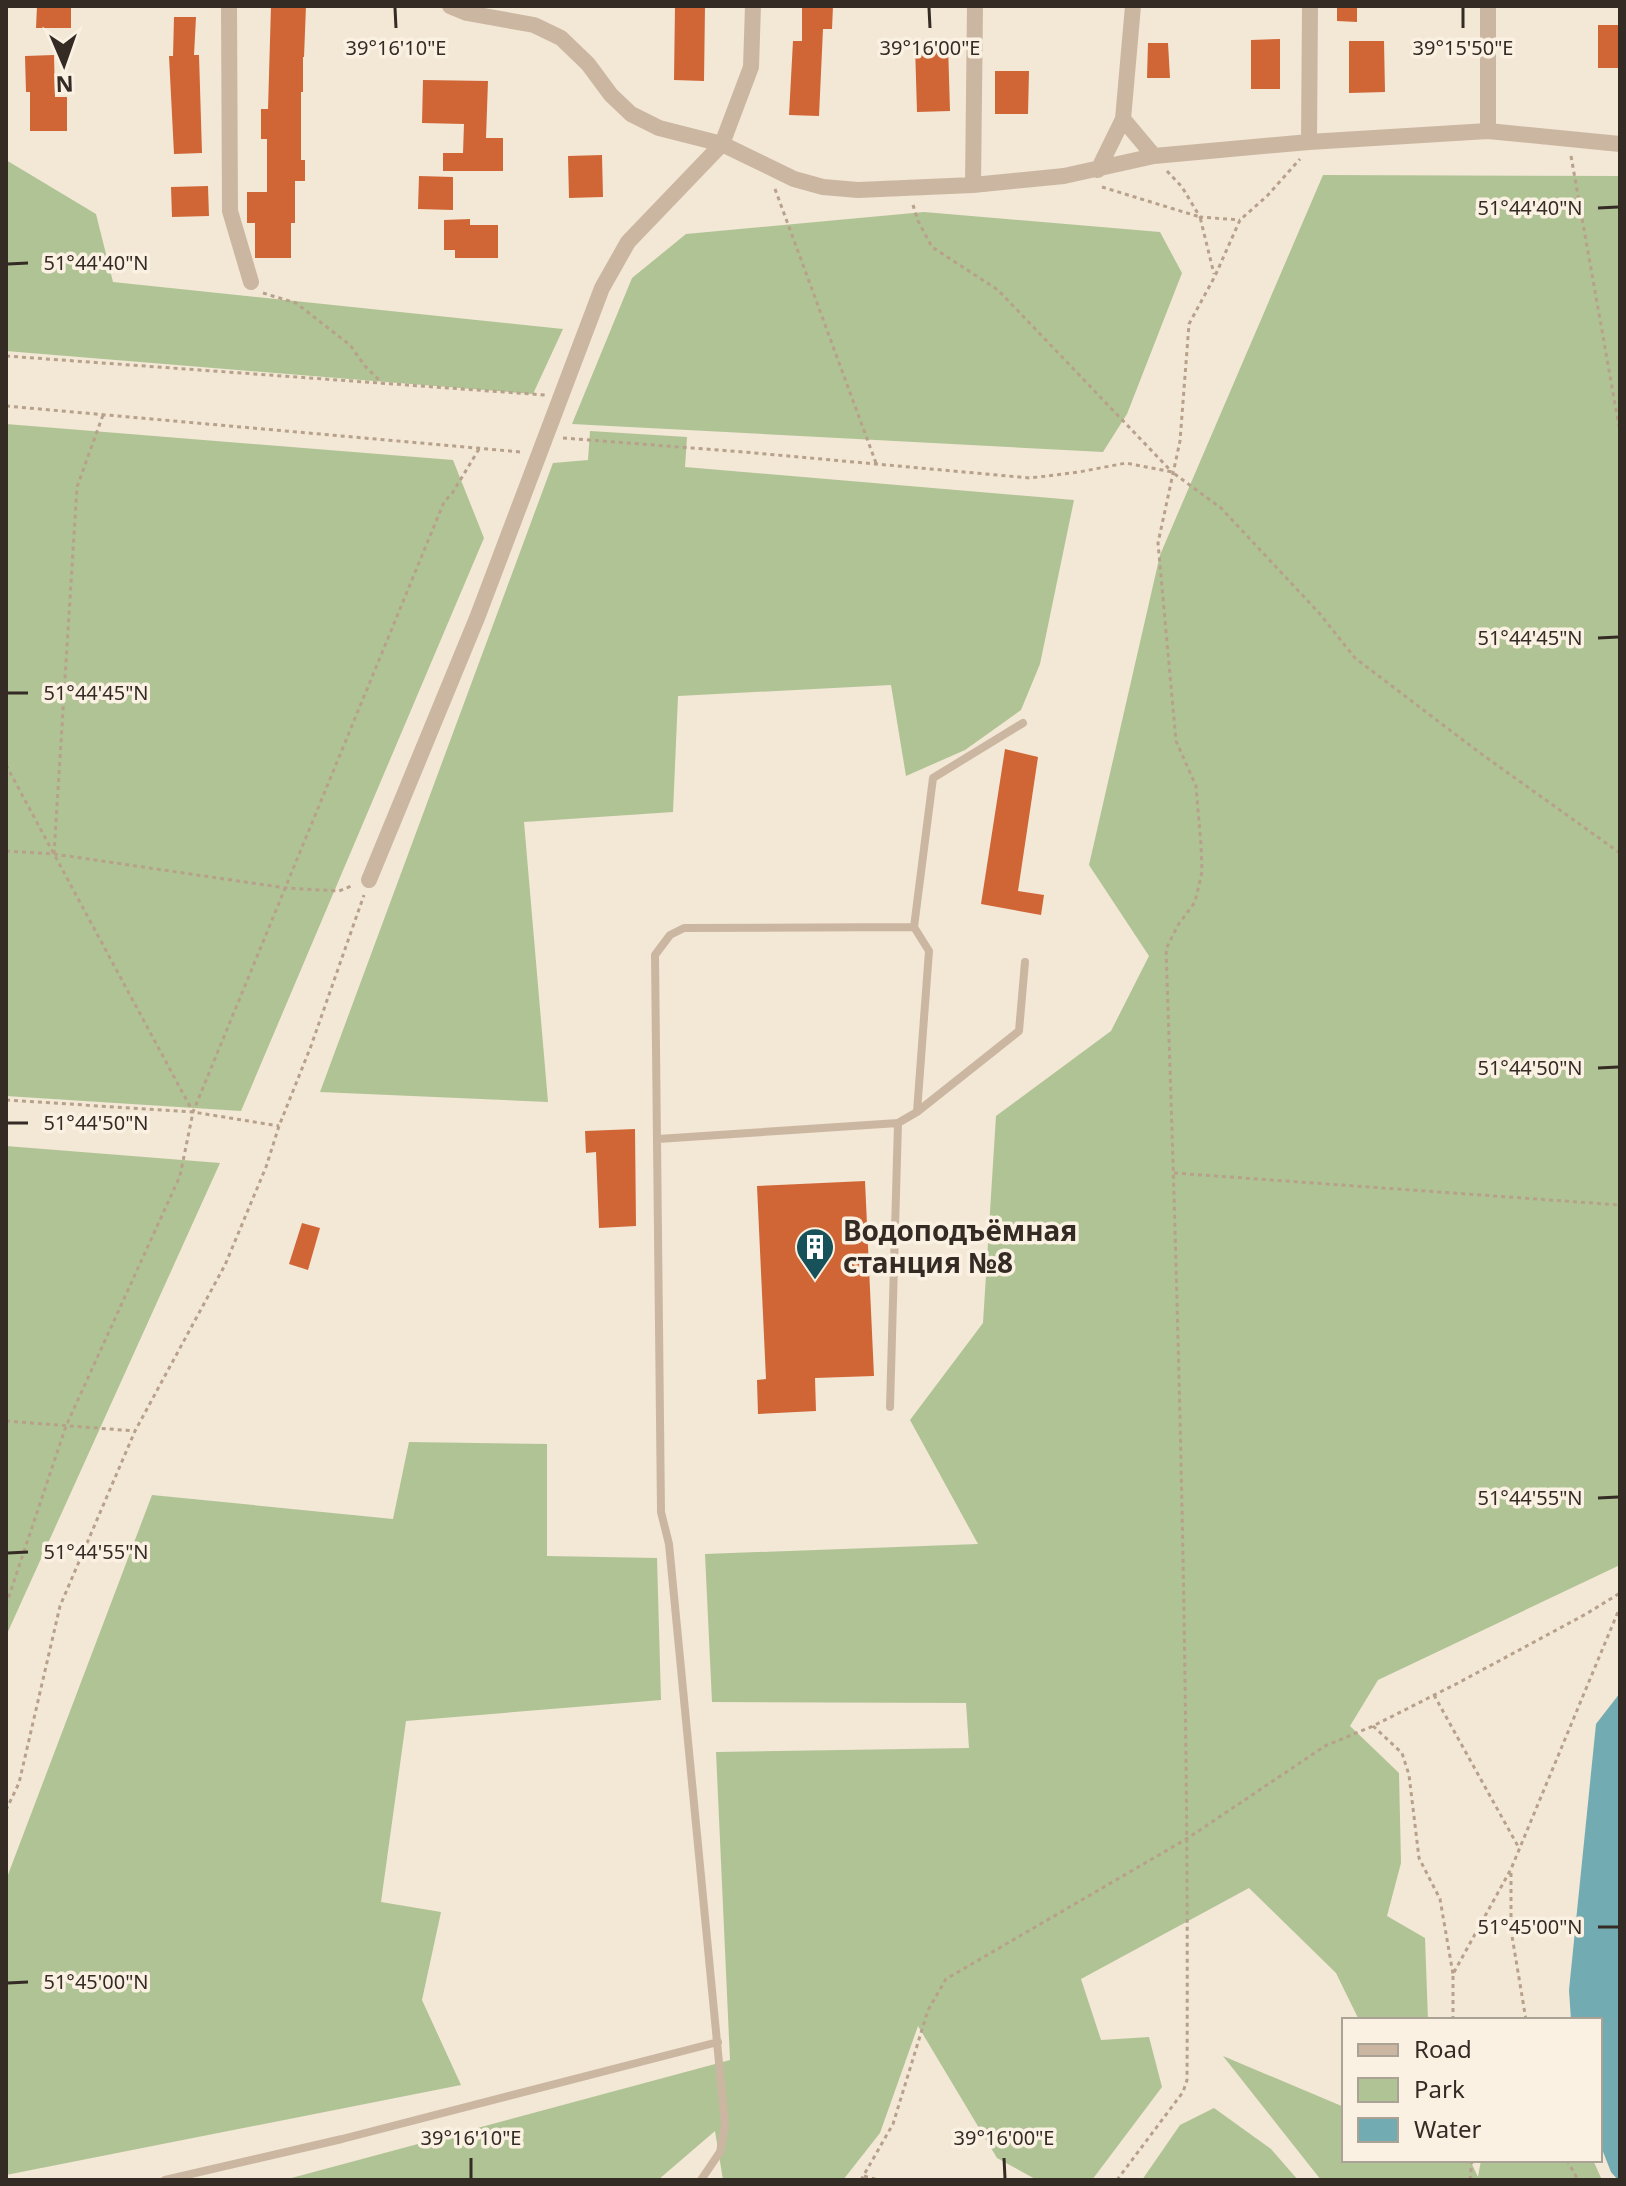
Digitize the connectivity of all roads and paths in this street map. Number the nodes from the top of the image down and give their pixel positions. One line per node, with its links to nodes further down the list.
1 (229, 6): 24 (street)
2 (450, 6): 9 (street)
3 (533, 6): 9 (street)
4 (753, 6): 14 (street)
5 (975, 6): 19 (street)
6 (1133, 6): 10 (street)
7 (1310, 6): 13 (street)
8 (1488, 6): 11 (street)
9 (534, 25): 14 (street)
10 (1123, 119): 16 (street); 18 (street)
11 (1488, 131): 12 (street); 13 (street)
12 (1568, 139): 15 (street); 30 (path)
13 (1309, 142): 16 (street); 22 (path)
14 (722, 144): 17 (street); 27 (street)
15 (1620, 144)
16 (1154, 156): 18 (street); 21 (path)
17 (766, 166): 20 (street); 33 (path)
18 (1096, 177): 19 (street); 21 (path)
19 (973, 185): 20 (street)
20 (908, 189): 34 (path)
21 (1200, 217): 22 (path); 23 (path)
22 (1240, 220): 23 (path)
23 (1215, 276): 34 (path)
24 (251, 282): 26 (path)
25 (6, 356): 26 (path)
26 (382, 383): 27 (path)
27 (562, 396): 31 (street)
28 (6, 406): 29 (path)
29 (103, 415): 32 (path); 39 (path)
30 (1620, 432)
31 (544, 445): 32 (path); 33 (path); 40 (street)
32 (479, 449): 41 (path)
33 (877, 464): 34 (path)
34 (1172, 472): 38 (path); 50 (path)
35 (1023, 723): 42 (lane)
36 (6, 765): 39 (path)
37 (6, 851): 39 (path)
38 (1620, 853)
39 (54, 854): 41 (path); 45 (path)
40 (369, 880): 41 (path); 48 (path)
41 (286, 888): 45 (path)
42 (914, 927): 46 (lane); 49 (lane)
43 (1025, 962): 46 (lane)
44 (6, 1100): 45 (path)
45 (193, 1112): 48 (path); 54 (path)
46 (917, 1112): 47 (lane)
47 (898, 1123): 49 (lane); 52 (lane)
48 (279, 1126): 55 (path)
49 (658, 1139): 68 (lane)
50 (1174, 1173): 51 (path); 62 (path)
51 (1620, 1205)
52 (890, 1407)
53 (6, 1421): 54 (path)
54 (66, 1426): 55 (path); 57 (path)
55 (135, 1431): 61 (path)
56 (1620, 1593): 59 (path)
57 (6, 1605)
58 (1620, 1607): 63 (path)
59 (1434, 1695): 60 (path); 63 (path)
60 (1373, 1726): 62 (path); 65 (path)
61 (6, 1810)
62 (1188, 1838): 70 (path); 74 (path)
63 (1519, 1848): 64 (path)
64 (1511, 1869): 65 (path); 67 (path)
65 (1453, 1974): 66 (path)
66 (1453, 2018)
67 (1526, 2018)
68 (718, 2042): 71 (lane); 72 (lane)
69 (1568, 2162): 75 (path)
70 (862, 2178): 73 (path)
71 (165, 2180)
72 (701, 2180)
73 (878, 2180)
74 (1117, 2180)
75 (1578, 2180)

